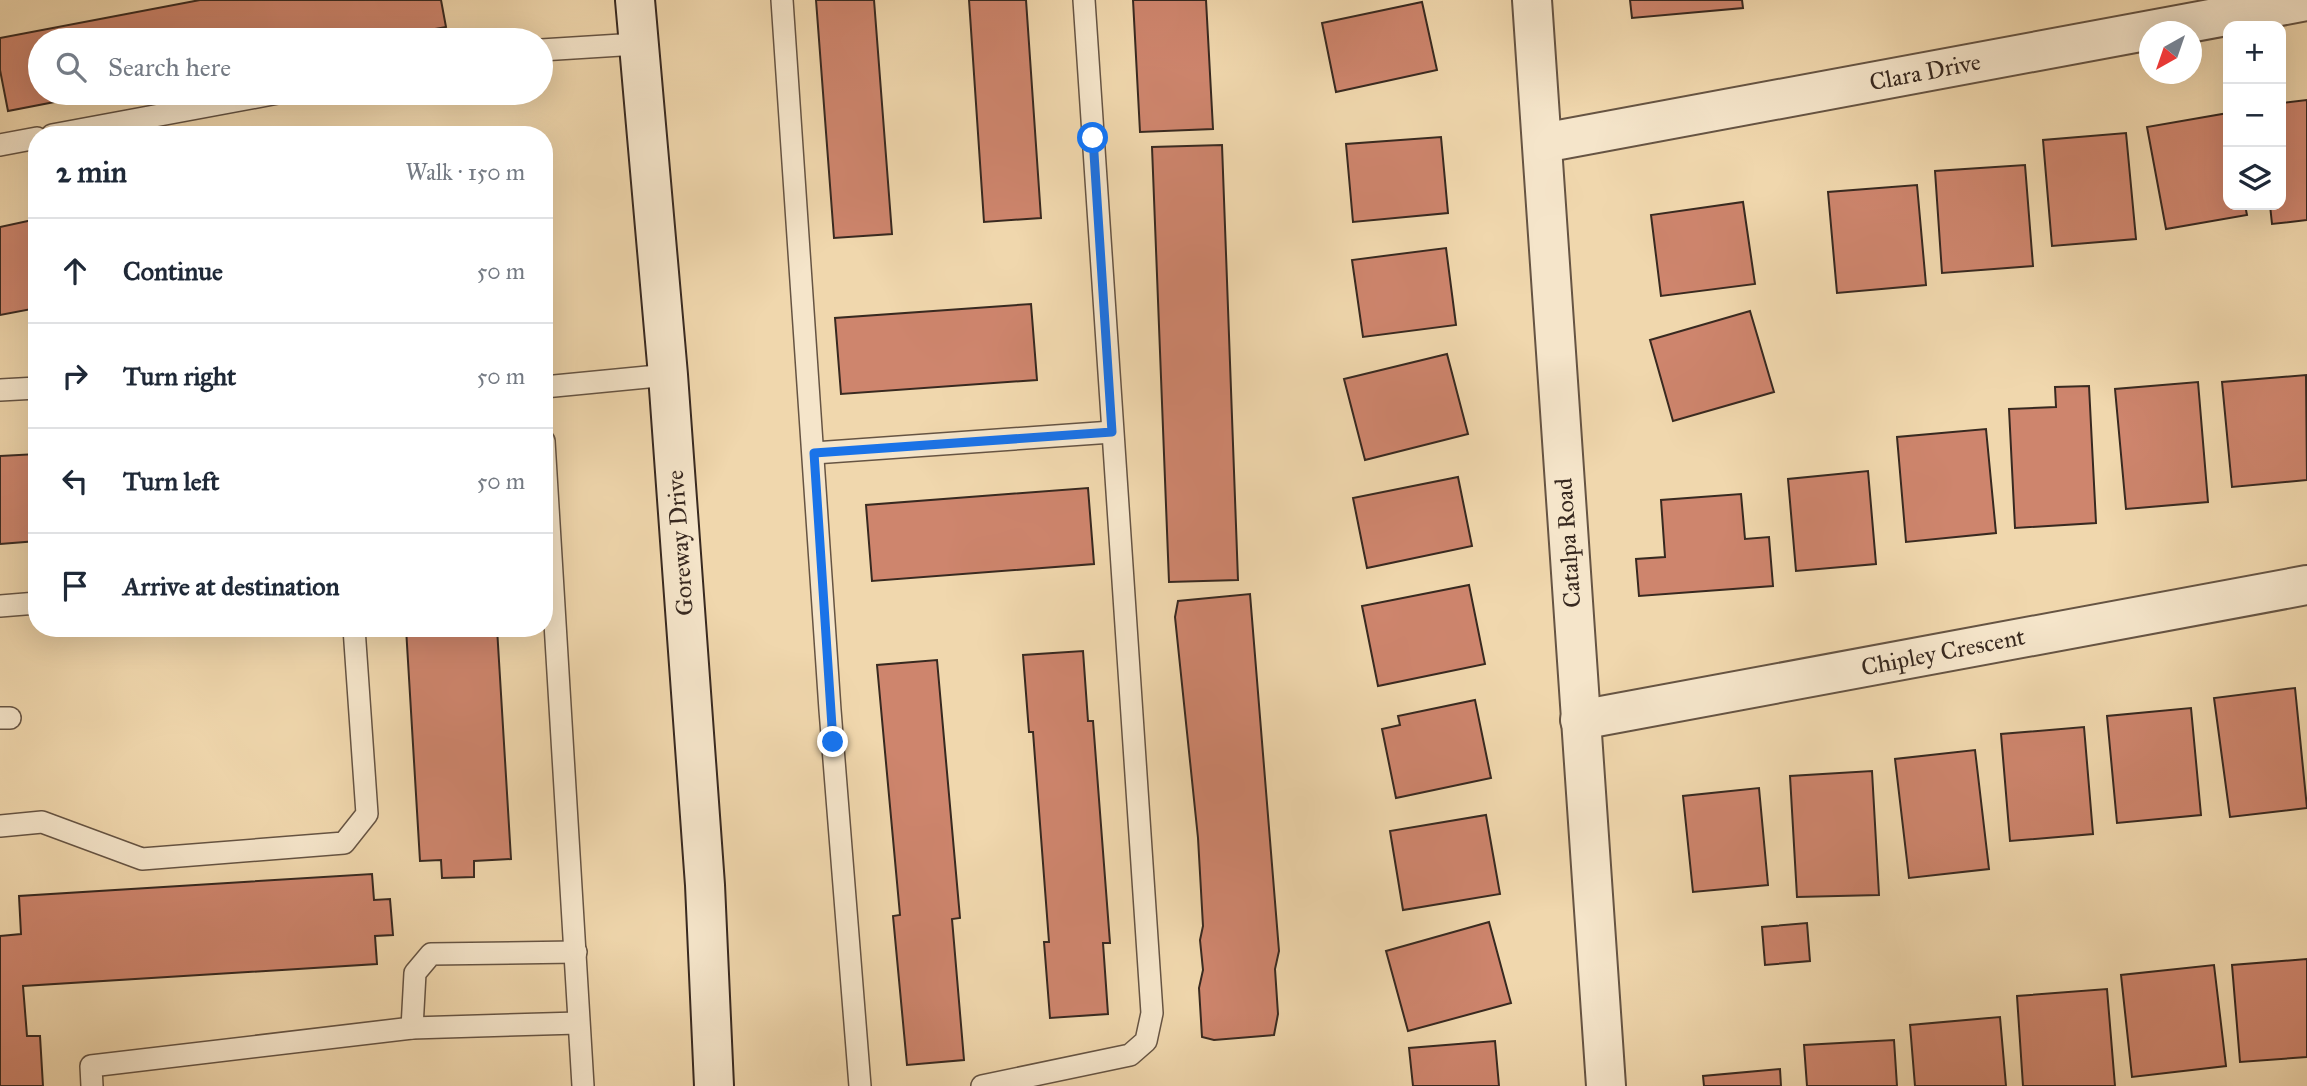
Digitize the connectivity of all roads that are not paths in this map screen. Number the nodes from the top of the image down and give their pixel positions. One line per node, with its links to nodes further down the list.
1 (635, 0): 6 (street, Goreway Drive)
2 (782, 0): 18 (lane)
3 (1084, 0): 17 (lane)
4 (1532, 0): 11 (street, Catalpa Road)
5 (2307, 1): 11 (street, Clara Drive)
6 (638, 44): 7 (lane); 13 (street, Goreway Drive)
7 (553, 49)
8 (213, 105): 9 (lane)
9 (100, 126)
10 (28, 140): 12 (lane)
11 (1543, 143): 24 (street, Catalpa Road)
12 (0, 145)
13 (668, 375): 14 (lane); 31 (street, Goreway Drive)
14 (553, 386)
15 (28, 388): 16 (lane)
16 (0, 390)
17 (1112, 432): 18 (lane); 33 (lane)
18 (814, 453): 32 (lane)
19 (553, 584): 26 (lane)
20 (2307, 585): 24 (street, Chipley Crescent)
21 (28, 604): 22 (lane)
22 (0, 606)
23 (355, 637): 25 (lane)
24 (1580, 720): 34 (street, Catalpa Road)
25 (0, 826)
26 (576, 952): 27 (lane); 28 (lane)
27 (578, 1023): 28 (lane); 30 (lane)
28 (412, 1028): 29 (lane)
29 (92, 1086)
30 (583, 1086)
31 (714, 1086)
32 (860, 1086)
33 (982, 1086)
34 (1606, 1086)

